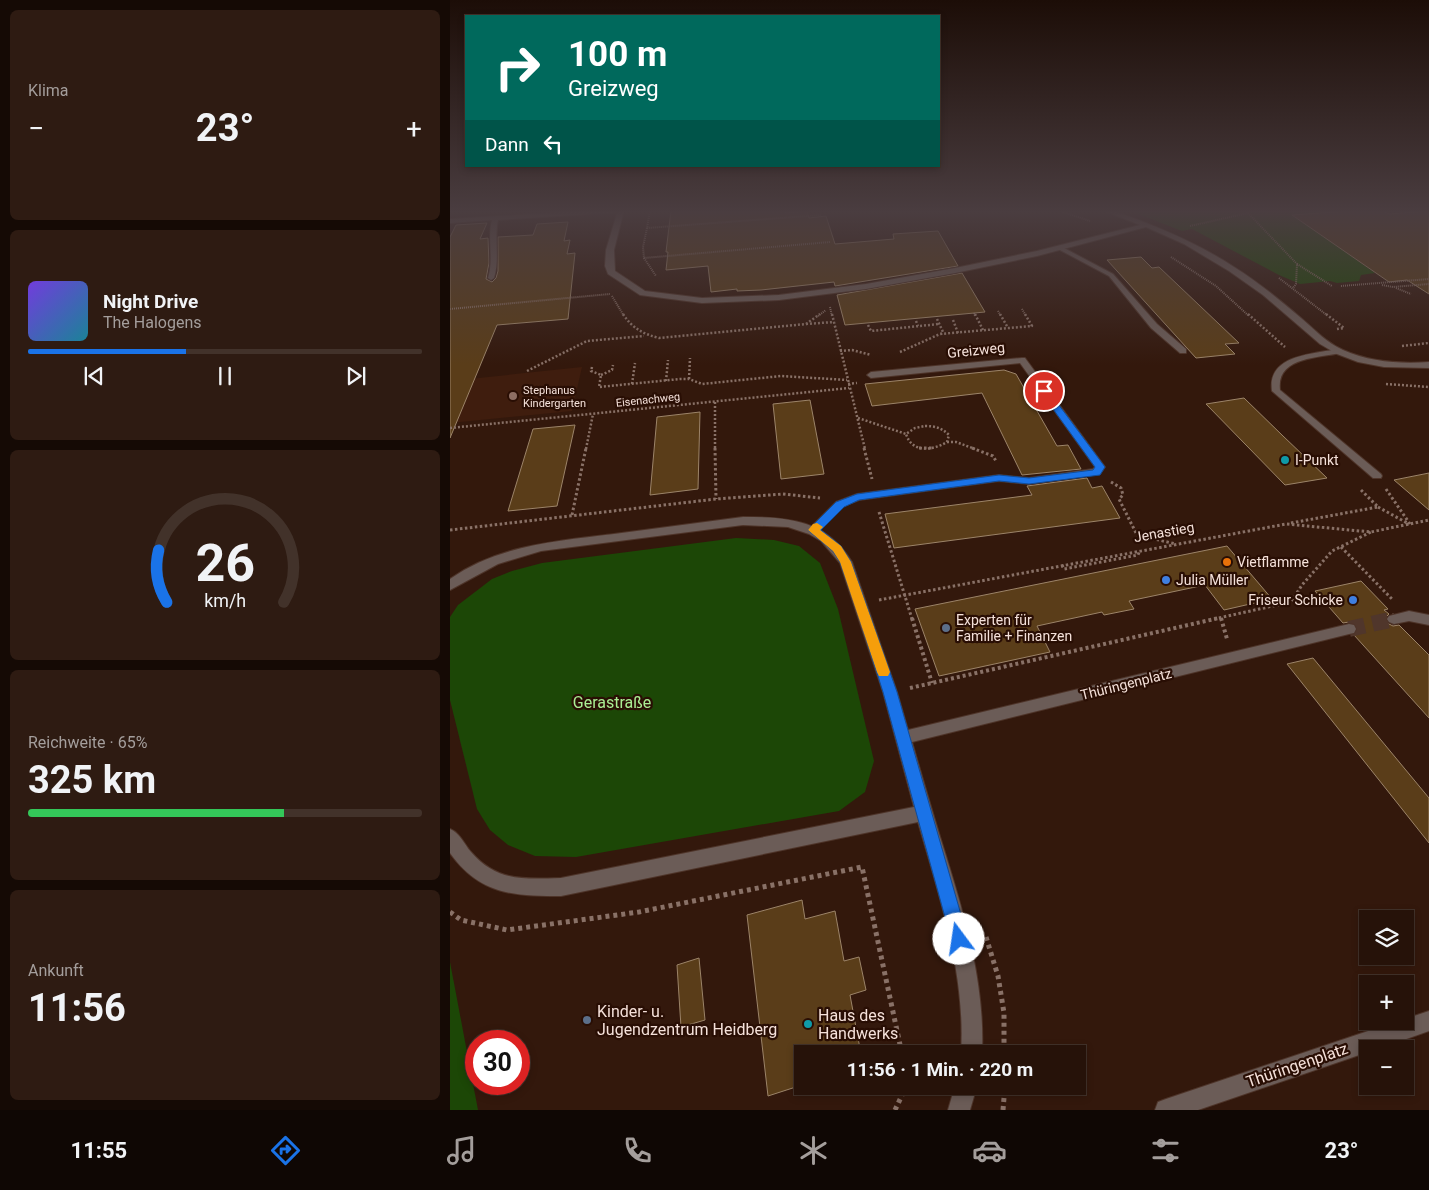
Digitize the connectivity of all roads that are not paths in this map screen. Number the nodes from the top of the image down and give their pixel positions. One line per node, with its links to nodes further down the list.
1 (495, 262): 6 (lane)
2 (609, 262): 3 (street)
3 (1001, 262)
4 (1087, 262): 7 (lane)
5 (1219, 262): 8 (street)
6 (491, 278)
7 (1183, 351)
8 (1338, 351): 9 (street); 11 (lane)
9 (1429, 365)
10 (871, 375): 12 (lane, Greizweg)
11 (1377, 476)
12 (814, 530): 13 (street); 17 (street)
13 (450, 586)
14 (1394, 619): 15 (street)
15 (1429, 620)
16 (1349, 630): 17 (street, Thüringenplatz)
17 (903, 738): 18 (street)
18 (924, 813): 19 (street); 21 (street)
19 (450, 837)
20 (1429, 1021): 24 (street, Thüringenplatz)
21 (972, 1045)
22 (963, 1095): 23 (street)
23 (959, 1110)
24 (1166, 1110)

